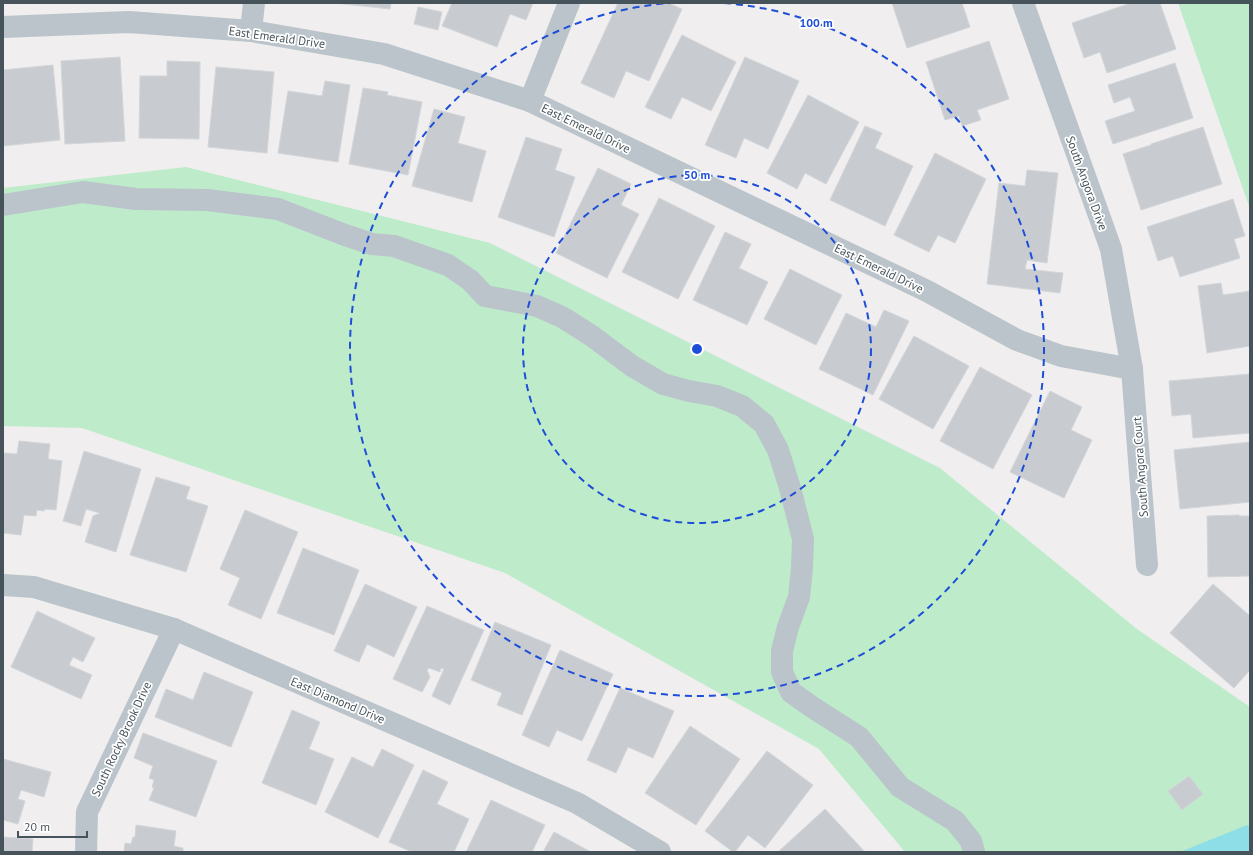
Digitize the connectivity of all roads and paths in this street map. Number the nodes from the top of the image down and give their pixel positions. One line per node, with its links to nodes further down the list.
1 (254, 3): 5 (street)
2 (569, 3): 6 (street)
3 (1024, 3): 8 (street, South Angora Drive)
4 (3, 27): 5 (street, East Emerald Drive)
5 (251, 31): 6 (street, East Emerald Drive)
6 (530, 101): 8 (street, East Emerald Drive)
7 (3, 205): 14 (street)
8 (1132, 369): 9 (street, South Angora Court)
9 (1147, 565)
10 (3, 585): 11 (street, East Diamond Drive)
11 (174, 630): 12 (street, South Rocky Brook Drive); 13 (street, East Diamond Drive)
12 (86, 852)
13 (660, 852)
14 (974, 852)

